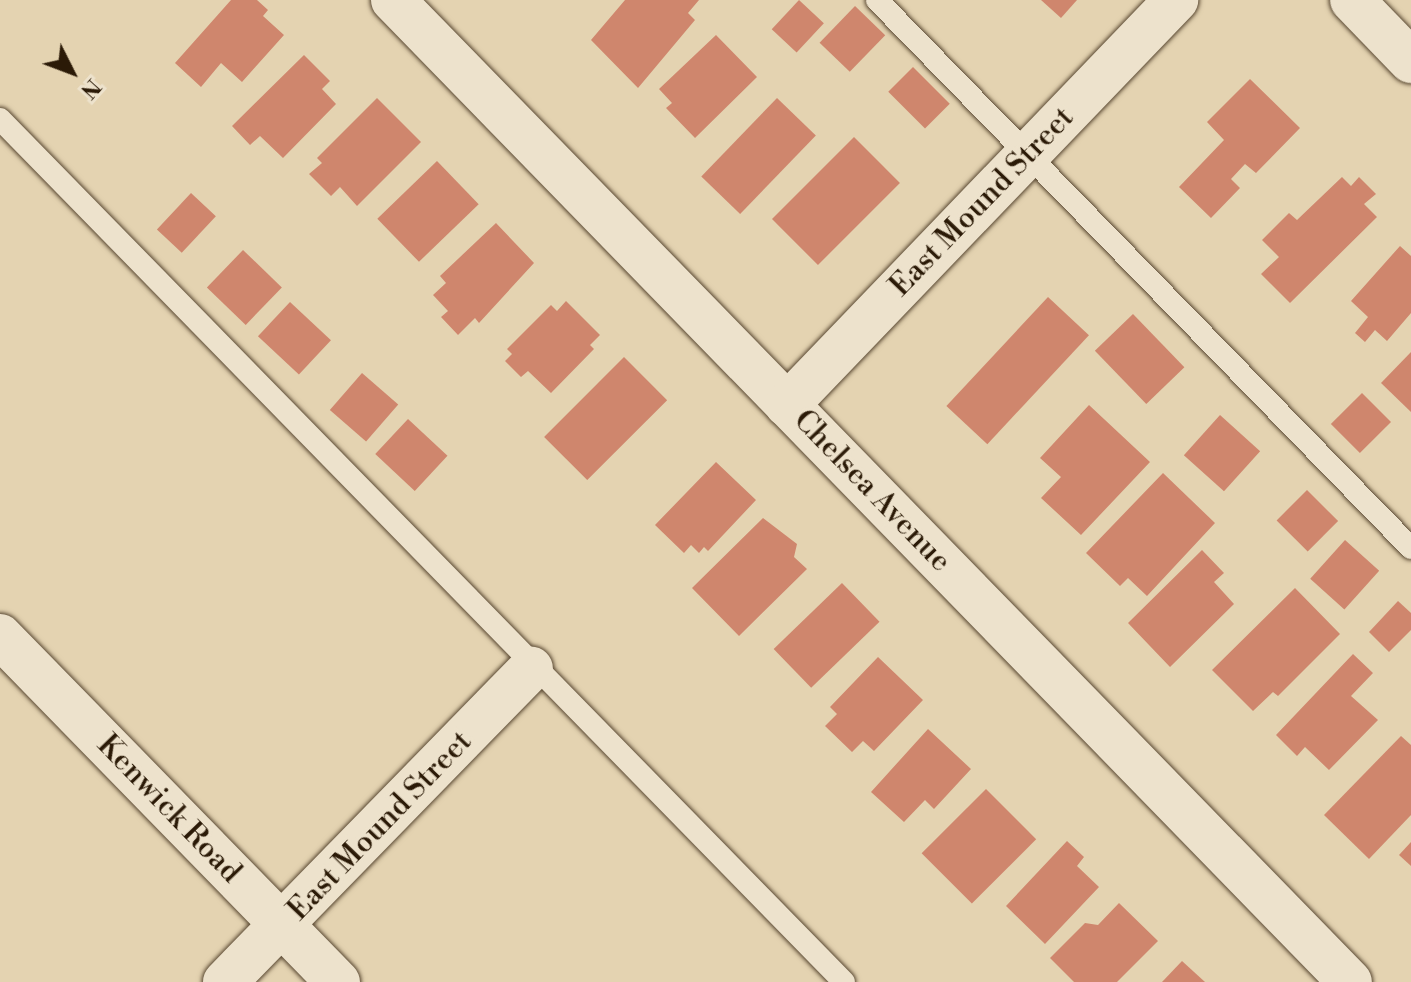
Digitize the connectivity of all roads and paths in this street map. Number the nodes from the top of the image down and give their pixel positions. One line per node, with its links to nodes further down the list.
1 (393, 0): 8 (street, Chelsea Avenue)
2 (877, 0): 7 (lane)
3 (1176, 0): 7 (street, East Mound Street)
4 (1352, 0): 5 (street)
5 (1411, 61)
6 (0, 119): 11 (lane)
7 (1027, 154): 8 (street, East Mound Street); 9 (lane)
8 (787, 405): 16 (street, Chelsea Avenue)
9 (1411, 548)
10 (0, 636): 12 (street, Kenwick Road)
11 (531, 668): 12 (street, East Mound Street); 15 (lane)
12 (284, 927): 13 (street, East Mound Street); 14 (street, Kenwick Road)
13 (225, 982)
14 (338, 982)
15 (844, 982)
16 (1350, 982)

